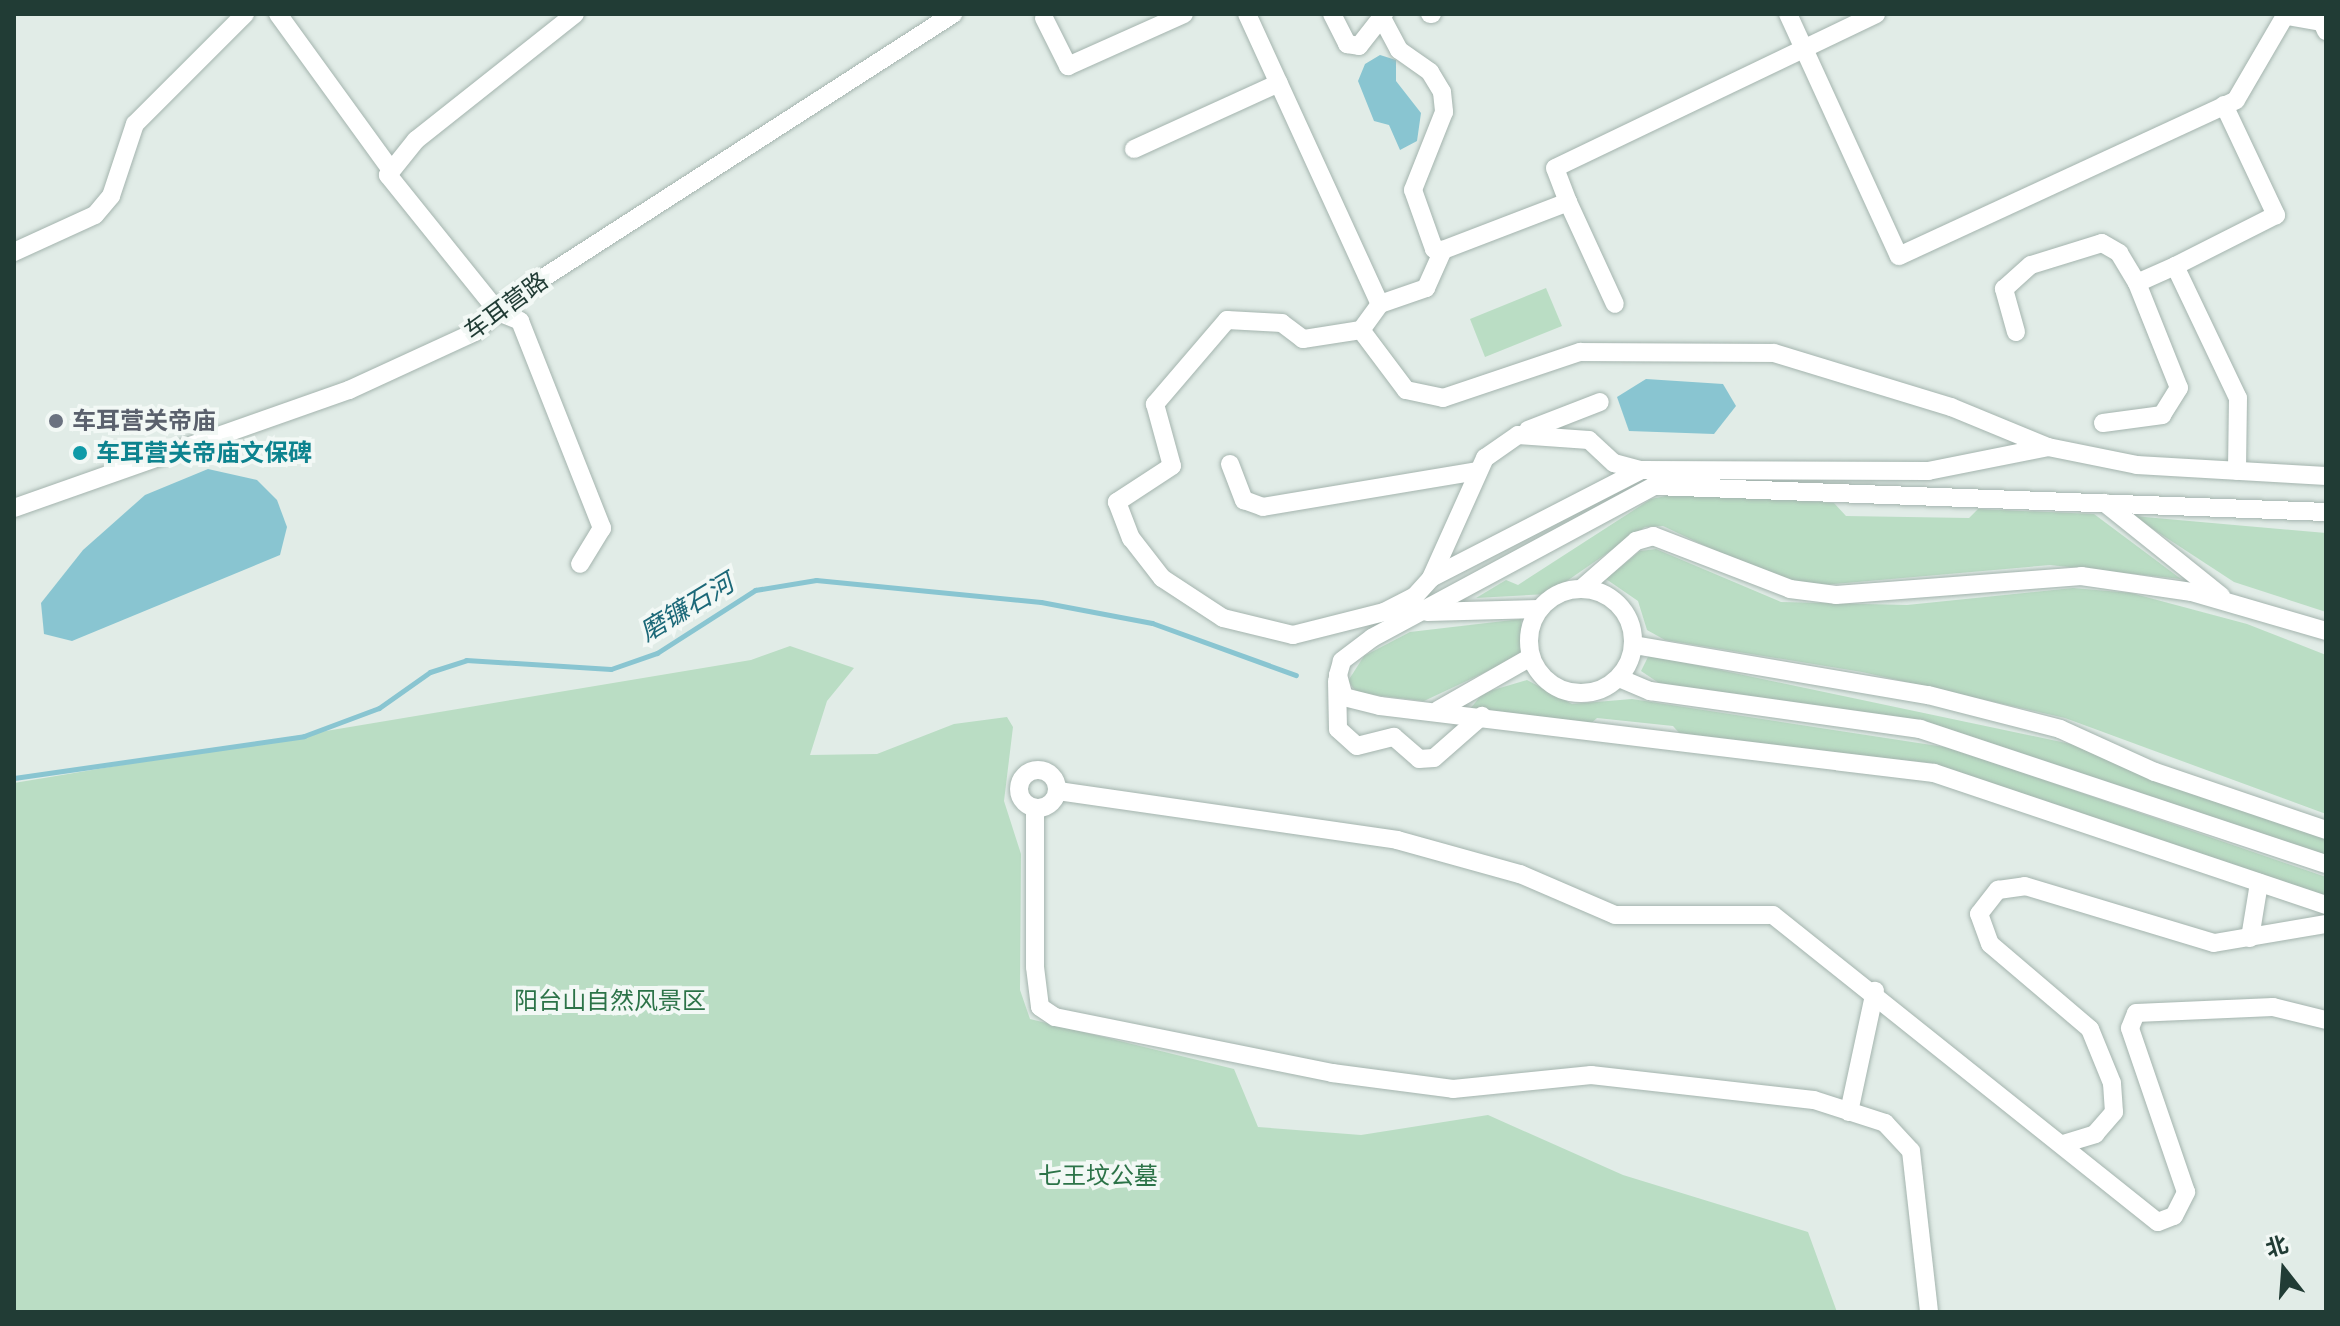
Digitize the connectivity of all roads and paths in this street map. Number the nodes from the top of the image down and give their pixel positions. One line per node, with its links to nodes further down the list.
1 (245, 14): 21 (street)
2 (278, 14): 18 (street)
3 (575, 14): 18 (street)
4 (953, 14): 26 (street, 车耳营路)
5 (1184, 14): 12 (street)
6 (1247, 14): 15 (street)
7 (1332, 14): 11 (street)
8 (1788, 14): 14 (street)
9 (1876, 14): 14 (street)
10 (2286, 15): 13 (street); 16 (street)
11 (1383, 16): 20 (street)
12 (1044, 18)
13 (2326, 31)
14 (1804, 47): 16 (street); 19 (street)
15 (1279, 83): 17 (street); 24 (street)
16 (2224, 105): 22 (street)
17 (1134, 149)
18 (391, 170): 26 (street)
19 (1568, 202): 20 (street); 25 (street)
20 (1443, 250): 24 (street)
21 (14, 252)
22 (2175, 266): 23 (street); 36 (street)
23 (2137, 283): 28 (street); 30 (street)
24 (1380, 304): 27 (street)
25 (1615, 304)
26 (498, 312): 39 (street, 车耳营路); 41 (street)
27 (1361, 330): 32 (street); 42 (street)
28 (2016, 332)
29 (1600, 402): 31 (street)
30 (2103, 423)
31 (1518, 435): 34 (street); 35 (street)
32 (2048, 447): 34 (street); 36 (street)
33 (1230, 464): 35 (street)
34 (1641, 470): 42 (street)
35 (1477, 471): 42 (street)
36 (2237, 471): 37 (street)
37 (2326, 476)
38 (2105, 503): 40 (street); 44 (street); 46 (street)
39 (14, 508)
40 (2326, 512)
41 (580, 564)
42 (1431, 578)
43 (1581, 589): 44 (street); 45 (street); 48 (street)
44 (2229, 603): 47 (street)
45 (1539, 609): 46 (street); 49 (street)
46 (1424, 612): 50 (street)
47 (2326, 631)
48 (1634, 645): 51 (street); 56 (street)
49 (1531, 657): 51 (street); 52 (street)
50 (1338, 675): 52 (street); 53 (street)
51 (1619, 678): 57 (street)
52 (1438, 710): 53 (street)
53 (1482, 716): 58 (street)
54 (1058, 791): 55 (street); 55 (street); 62 (street)
55 (1035, 808): 64 (street)
56 (2326, 830)
57 (2326, 864)
58 (2259, 883): 59 (street); 61 (street)
59 (2326, 905)
60 (2326, 924): 61 (street)
61 (2250, 938): 65 (street)
62 (1875, 991): 64 (street); 65 (street)
63 (2326, 1020): 65 (street)
64 (1849, 1112): 66 (street)
65 (2063, 1144)
66 (1929, 1312)

